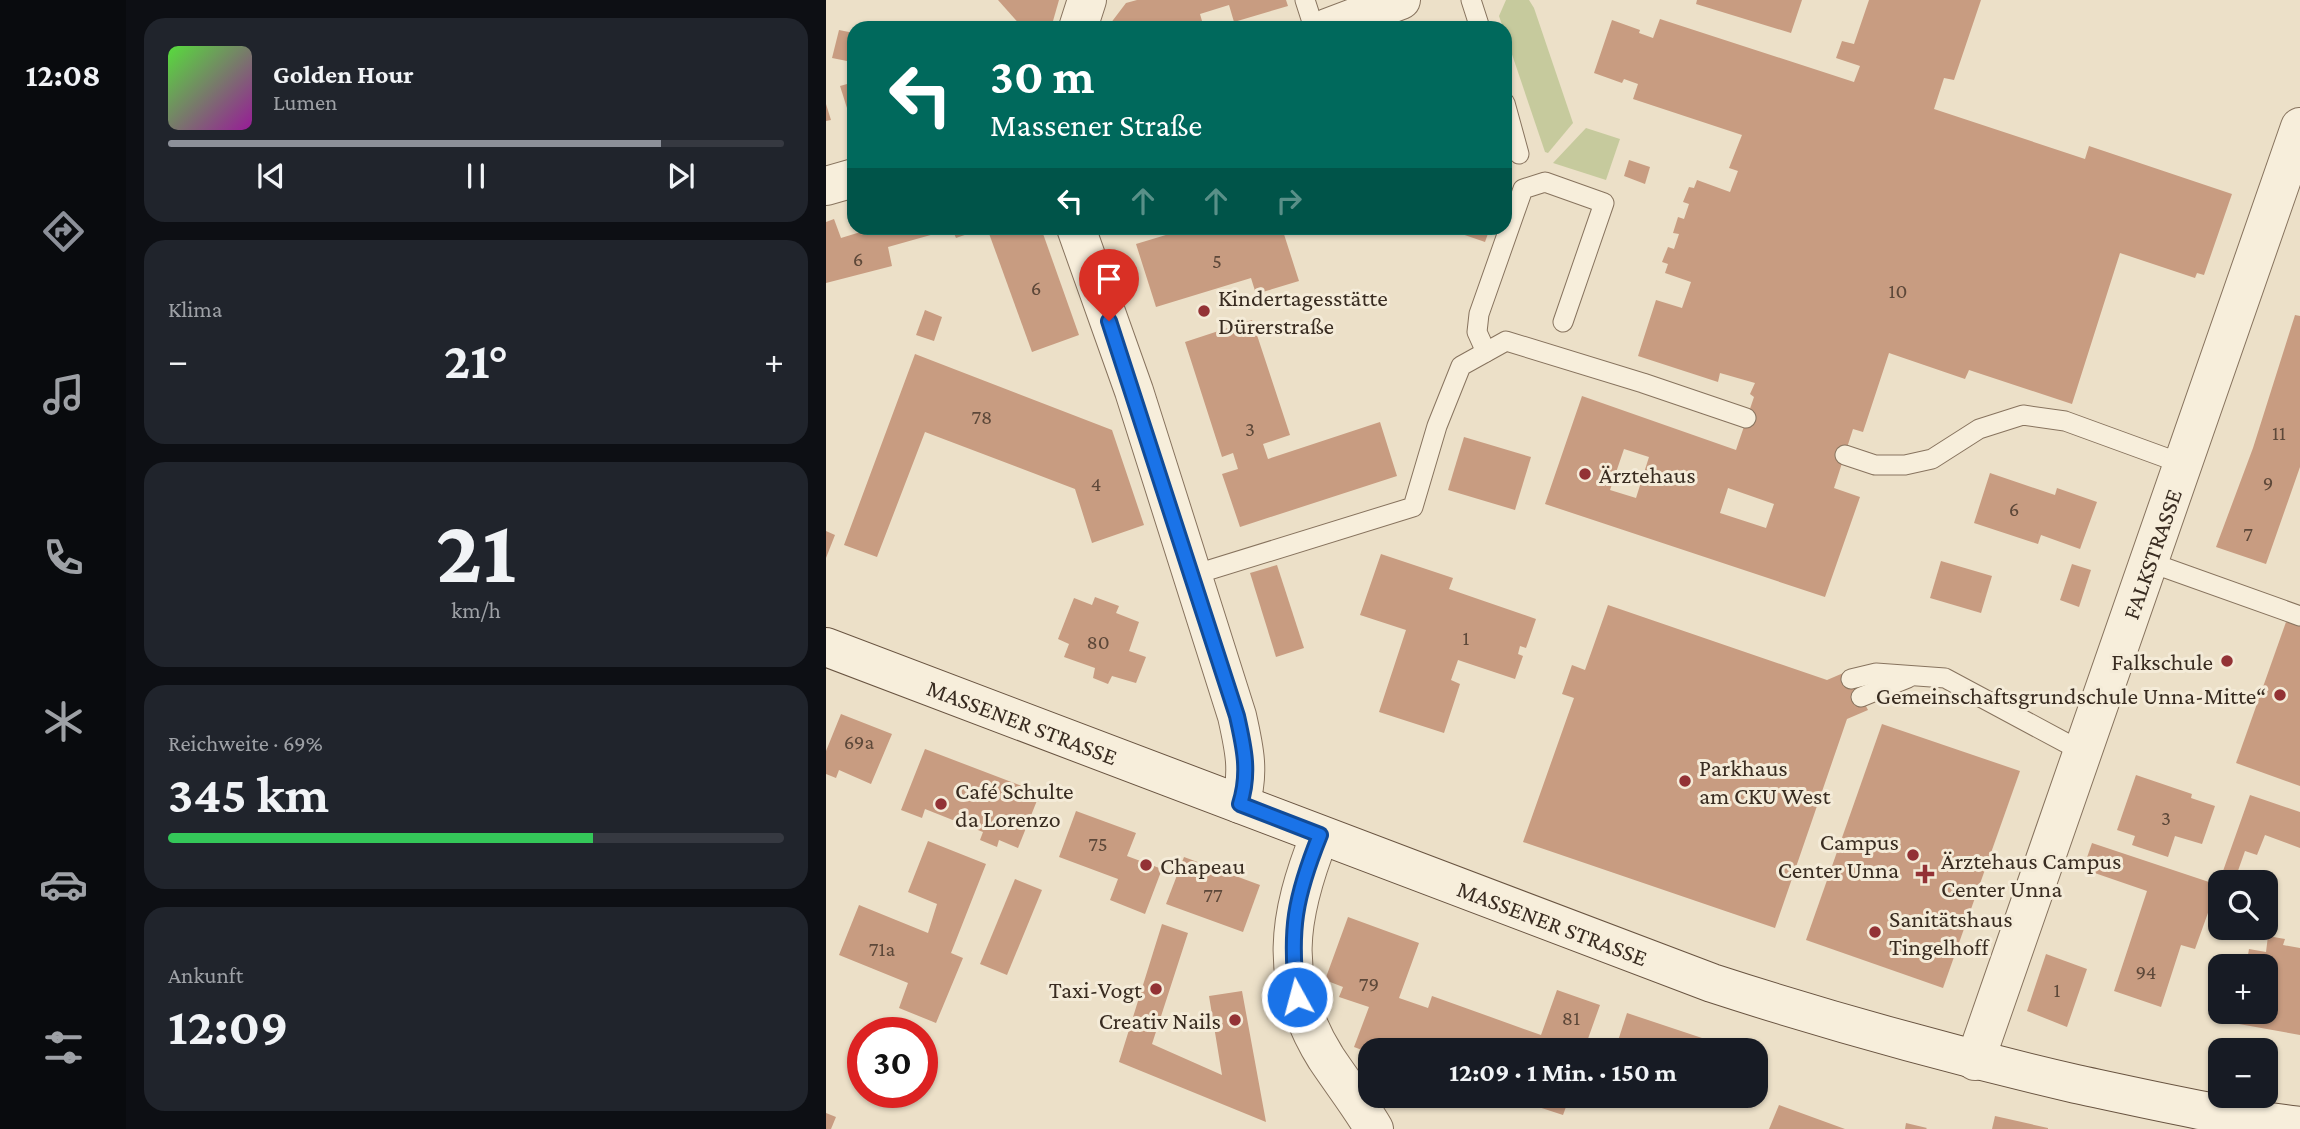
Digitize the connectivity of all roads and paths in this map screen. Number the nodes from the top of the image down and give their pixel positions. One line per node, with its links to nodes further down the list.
1 (1087, 0): 5 (street)
2 (1305, 0): 6 (lane)
3 (1471, 0): 8 (lane)
4 (1381, 14): 7 (street)
5 (1080, 21)
6 (1312, 21)
7 (1354, 21)
8 (1478, 21)
9 (2300, 127): 21 (street, FALKSTRASSE)
10 (1512, 128): 11 (lane)
11 (1512, 150)
12 (847, 180): 13 (street)
13 (826, 186)
14 (1512, 220): 17 (lane)
15 (1078, 235): 23 (street)
16 (1507, 235): 18 (lane)
17 (1563, 322)
18 (1486, 352): 19 (lane); 23 (lane)
19 (1746, 418)
20 (1845, 455): 21 (lane)
21 (2183, 464): 22 (street, FALKSTRASSE)
22 (2150, 562): 24 (lane); 29 (street, FALKSTRASSE)
23 (1194, 575): 30 (street)
24 (2300, 616)
25 (826, 647): 30 (street, MASSENER STRASSE)
26 (1909, 677): 27 (lane); 28 (lane); 29 (lane)
27 (1851, 679)
28 (1861, 697)
29 (2084, 752): 32 (street, FALKSTRASSE)
30 (1240, 804): 31 (street, MASSENER STRASSE)
31 (1320, 835): 32 (street, MASSENER STRASSE); 34 (street)
32 (1975, 1061): 33 (street, MASSENER STRASSE)
33 (2300, 1126)
34 (1380, 1127)

